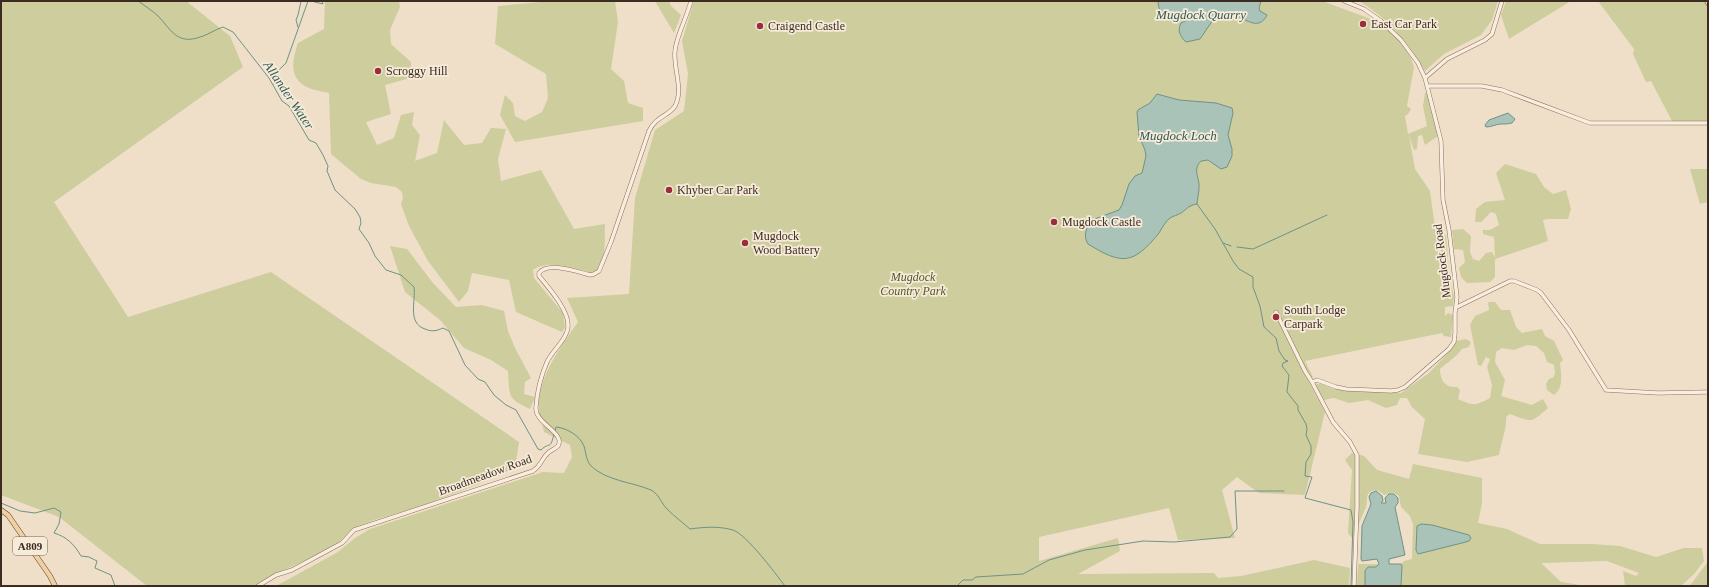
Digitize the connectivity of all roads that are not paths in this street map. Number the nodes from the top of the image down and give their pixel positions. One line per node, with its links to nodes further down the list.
1 (691, 1): 15 (street, Broadmeadow Road)
2 (1344, 1): 4 (street, Mugdock Road)
3 (1502, 1): 4 (street)
4 (1425, 78): 5 (street, Mugdock Road)
5 (1427, 86): 6 (street); 7 (street, Mugdock Road)
6 (1708, 123)
7 (1457, 297): 8 (street); 9 (street, Mugdock Road)
8 (1464, 302): 9 (street); 12 (street)
9 (1457, 307): 11 (street, Mugdock Road)
10 (1276, 312): 11 (street)
11 (1312, 382): 16 (street)
12 (1708, 392)
13 (1, 510): 14 (main road, A809)
14 (55, 586)
15 (258, 586)
16 (1354, 586)

